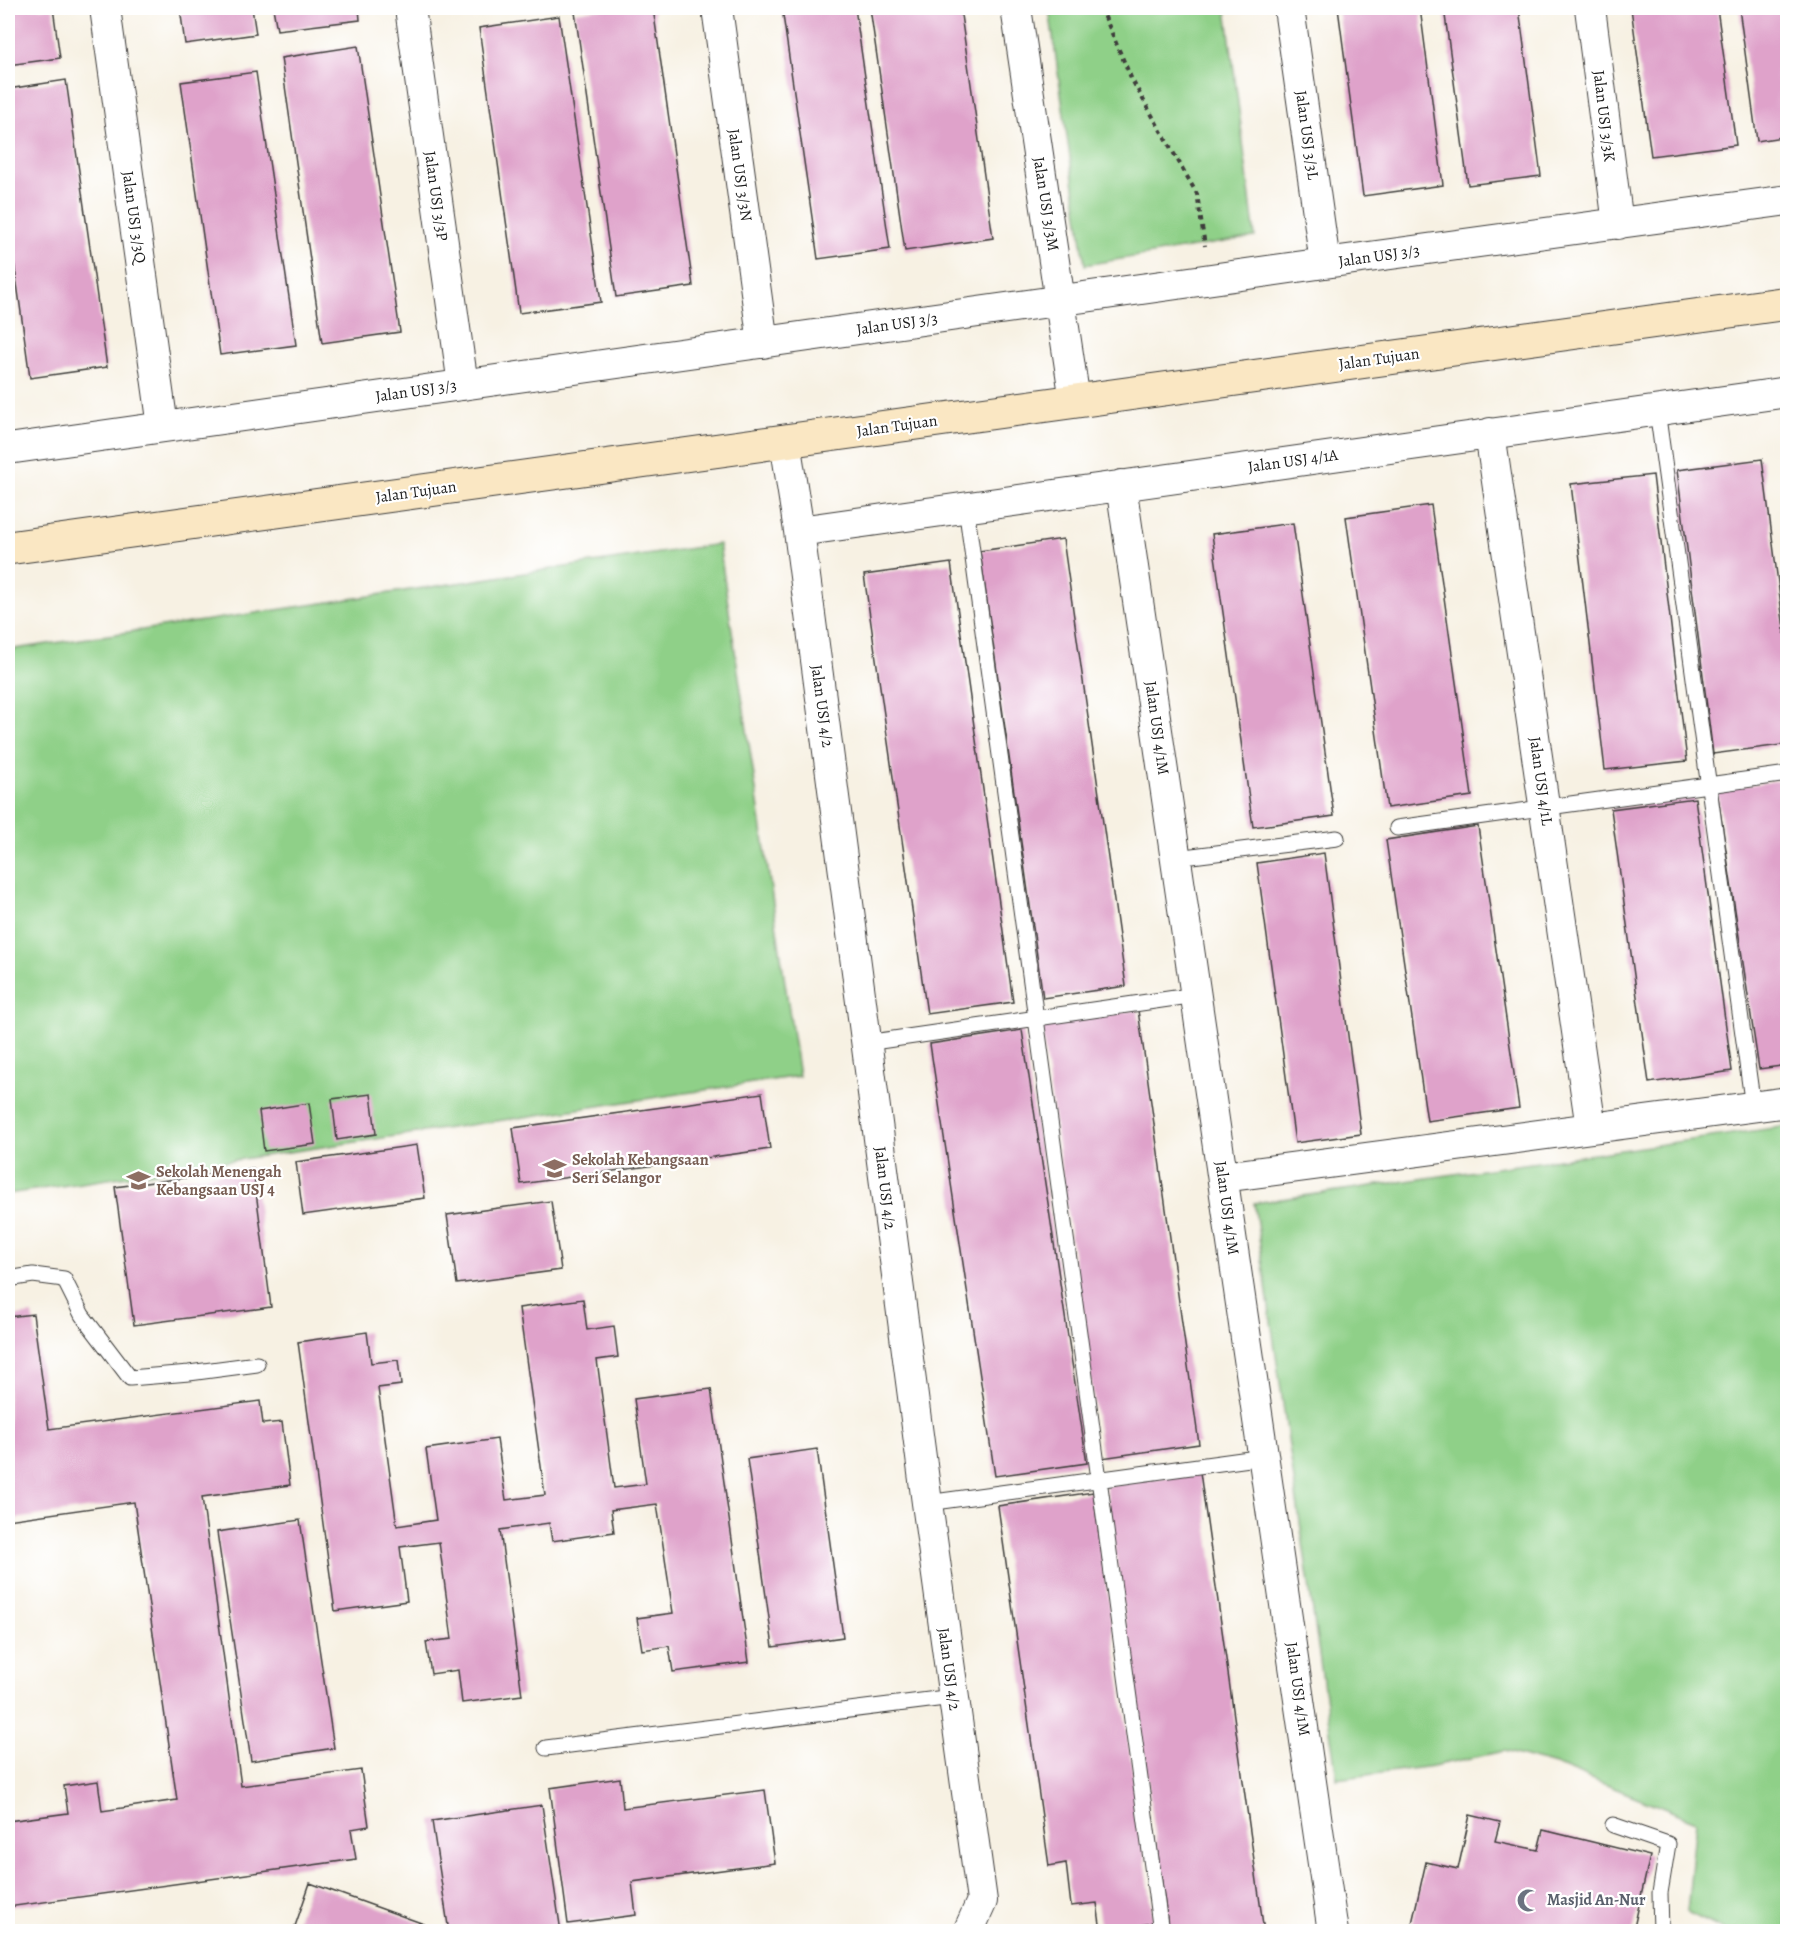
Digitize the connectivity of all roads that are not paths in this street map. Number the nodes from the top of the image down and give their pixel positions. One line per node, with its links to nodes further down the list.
1 (105, 8): 17 (street, Jalan USJ 3/3Q)
2 (410, 8): 13 (street, Jalan USJ 3/3P)
3 (717, 8): 12 (street, Jalan USJ 3/3N)
4 (1016, 8): 10 (street, Jalan USJ 3/3M)
5 (1289, 8): 9 (street, Jalan USJ 3/3L)
6 (1590, 8): 8 (street, Jalan USJ 3/3K)
7 (1788, 200): 8 (street, Jalan USJ 3/3)
8 (1618, 224): 9 (street, Jalan USJ 3/3)
9 (1325, 263): 10 (street, Jalan USJ 3/3)
10 (1060, 300): 12 (street, Jalan USJ 3/3); 15 (street, Jalan USJ 3/3M)
11 (1788, 303): 15 (street, Jalan Tujuan)
12 (763, 343): 13 (street, Jalan USJ 3/3)
13 (463, 385): 17 (street, Jalan USJ 3/3)
14 (1788, 392): 16 (street, Jalan USJ 4/1A)
15 (1075, 401): 19 (street, Jalan Tujuan)
16 (1657, 410): 18 (street, Jalan USJ 4/1A); 26 (lane)
17 (163, 428): 20 (street, Jalan USJ 3/3)
18 (1490, 434): 21 (street, Jalan USJ 4/1A); 27 (street, Jalan USJ 4/1L)
19 (785, 441): 23 (street, Jalan USJ 4/2); 24 (street, Jalan Tujuan)
20 (8, 449)
21 (1121, 485): 22 (street, Jalan USJ 4/1A); 30 (street, Jalan USJ 4/1M)
22 (966, 507): 23 (street, Jalan USJ 4/1A); 32 (lane)
23 (799, 531): 33 (street, Jalan USJ 4/2)
24 (8, 548)
25 (1788, 774): 26 (lane)
26 (1709, 785): 27 (lane); 35 (lane)
27 (1545, 808): 28 (lane); 36 (street, Jalan USJ 4/1L)
28 (1397, 828)
29 (1337, 838): 30 (lane)
30 (1176, 858): 31 (street, Jalan USJ 4/1M)
31 (1196, 995): 32 (lane); 37 (street, Jalan USJ 4/1M)
32 (1035, 1018): 33 (lane); 41 (lane)
33 (867, 1044): 42 (street, Jalan USJ 4/2)
34 (1788, 1102): 35 (street)
35 (1753, 1107): 36 (street)
36 (1591, 1128): 37 (street)
37 (1222, 1178): 40 (street, Jalan USJ 4/1M)
38 (8, 1279): 39 (lane)
39 (257, 1364)
40 (1264, 1457): 41 (lane); 48 (street, Jalan USJ 4/1M)
41 (1099, 1479): 42 (lane); 47 (lane)
42 (927, 1503): 43 (street, Jalan USJ 4/2)
43 (953, 1697): 44 (lane); 46 (street, Jalan USJ 4/2)
44 (546, 1748)
45 (1613, 1825): 49 (lane)
46 (979, 1928)
47 (1161, 1932)
48 (1333, 1932)
49 (1661, 1932)

